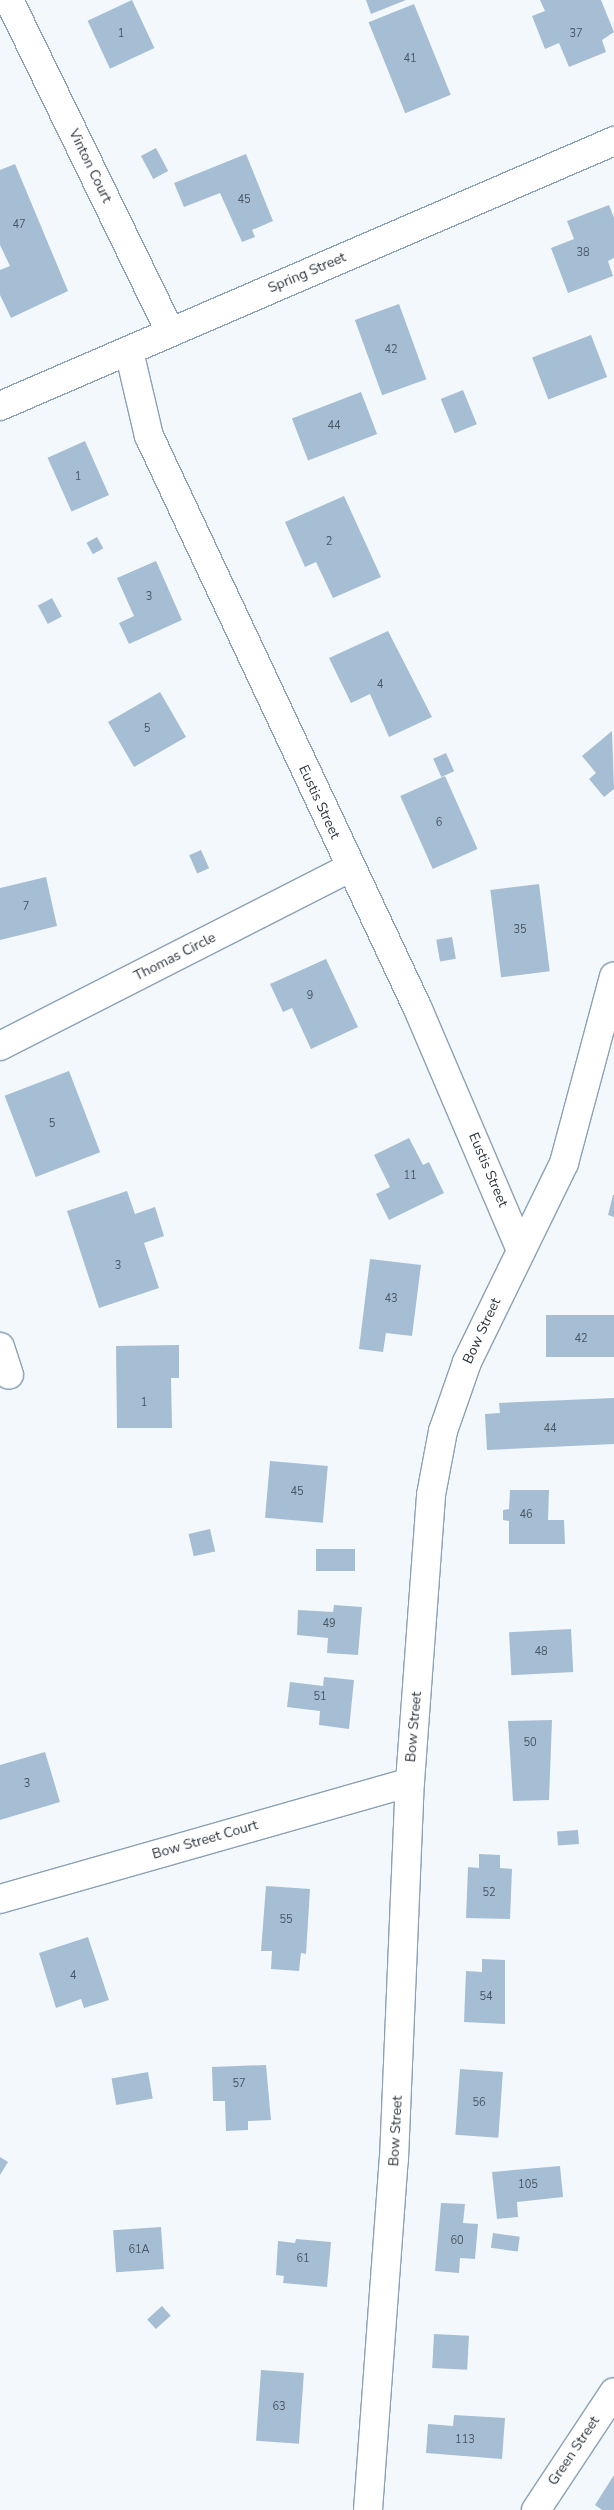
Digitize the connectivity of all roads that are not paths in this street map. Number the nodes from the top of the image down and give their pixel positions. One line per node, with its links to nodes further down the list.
1 (9, 0): 3 (street, Vinton Court)
2 (614, 141): 3 (street, Spring Street)
3 (170, 332): 4 (street, Spring Street)
4 (128, 350): 5 (street, Spring Street); 6 (street, Eustis Street)
5 (0, 406)
6 (350, 868): 8 (street, Thomas Circle); 9 (street, Eustis Street)
7 (614, 977): 9 (street, Bow Street)
8 (0, 1046)
9 (521, 1250): 12 (street, Bow Street)
10 (0, 1347): 11 (street)
11 (9, 1375)
12 (410, 1782): 13 (street, Bow Street Court); 15 (street, Bow Street)
13 (0, 1899)
14 (614, 2392): 16 (street, Green Street)
15 (368, 2510)
16 (536, 2510)

